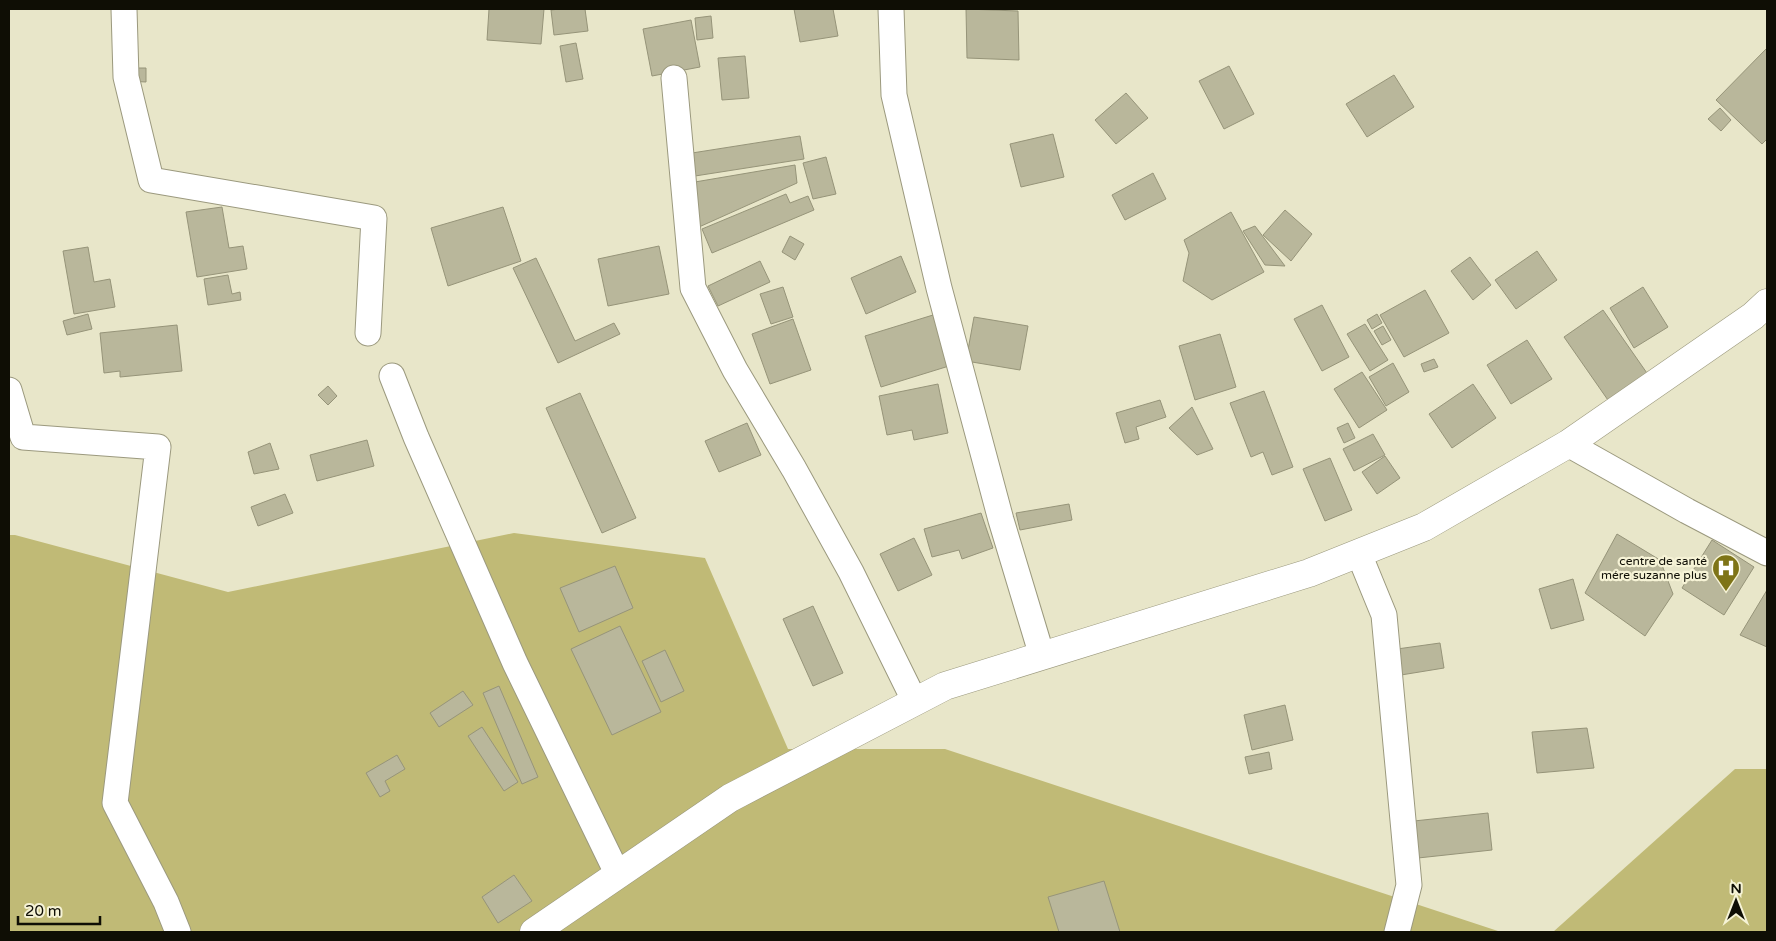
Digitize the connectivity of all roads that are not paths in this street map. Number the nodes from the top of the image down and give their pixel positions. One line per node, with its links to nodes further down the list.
1 (124, 9): 5 (street)
2 (891, 9): 11 (street)
3 (674, 78): 12 (street)
4 (1767, 303): 8 (street)
5 (368, 333)
6 (392, 376): 13 (street)
7 (9, 390): 14 (street)
8 (1568, 444): 9 (street); 10 (street)
9 (1767, 553)
10 (1359, 554): 11 (street); 16 (street)
11 (1042, 656): 12 (street)
12 (915, 702): 13 (street)
13 (618, 875): 15 (street)
14 (178, 932)
15 (534, 932)
16 (1397, 932)

